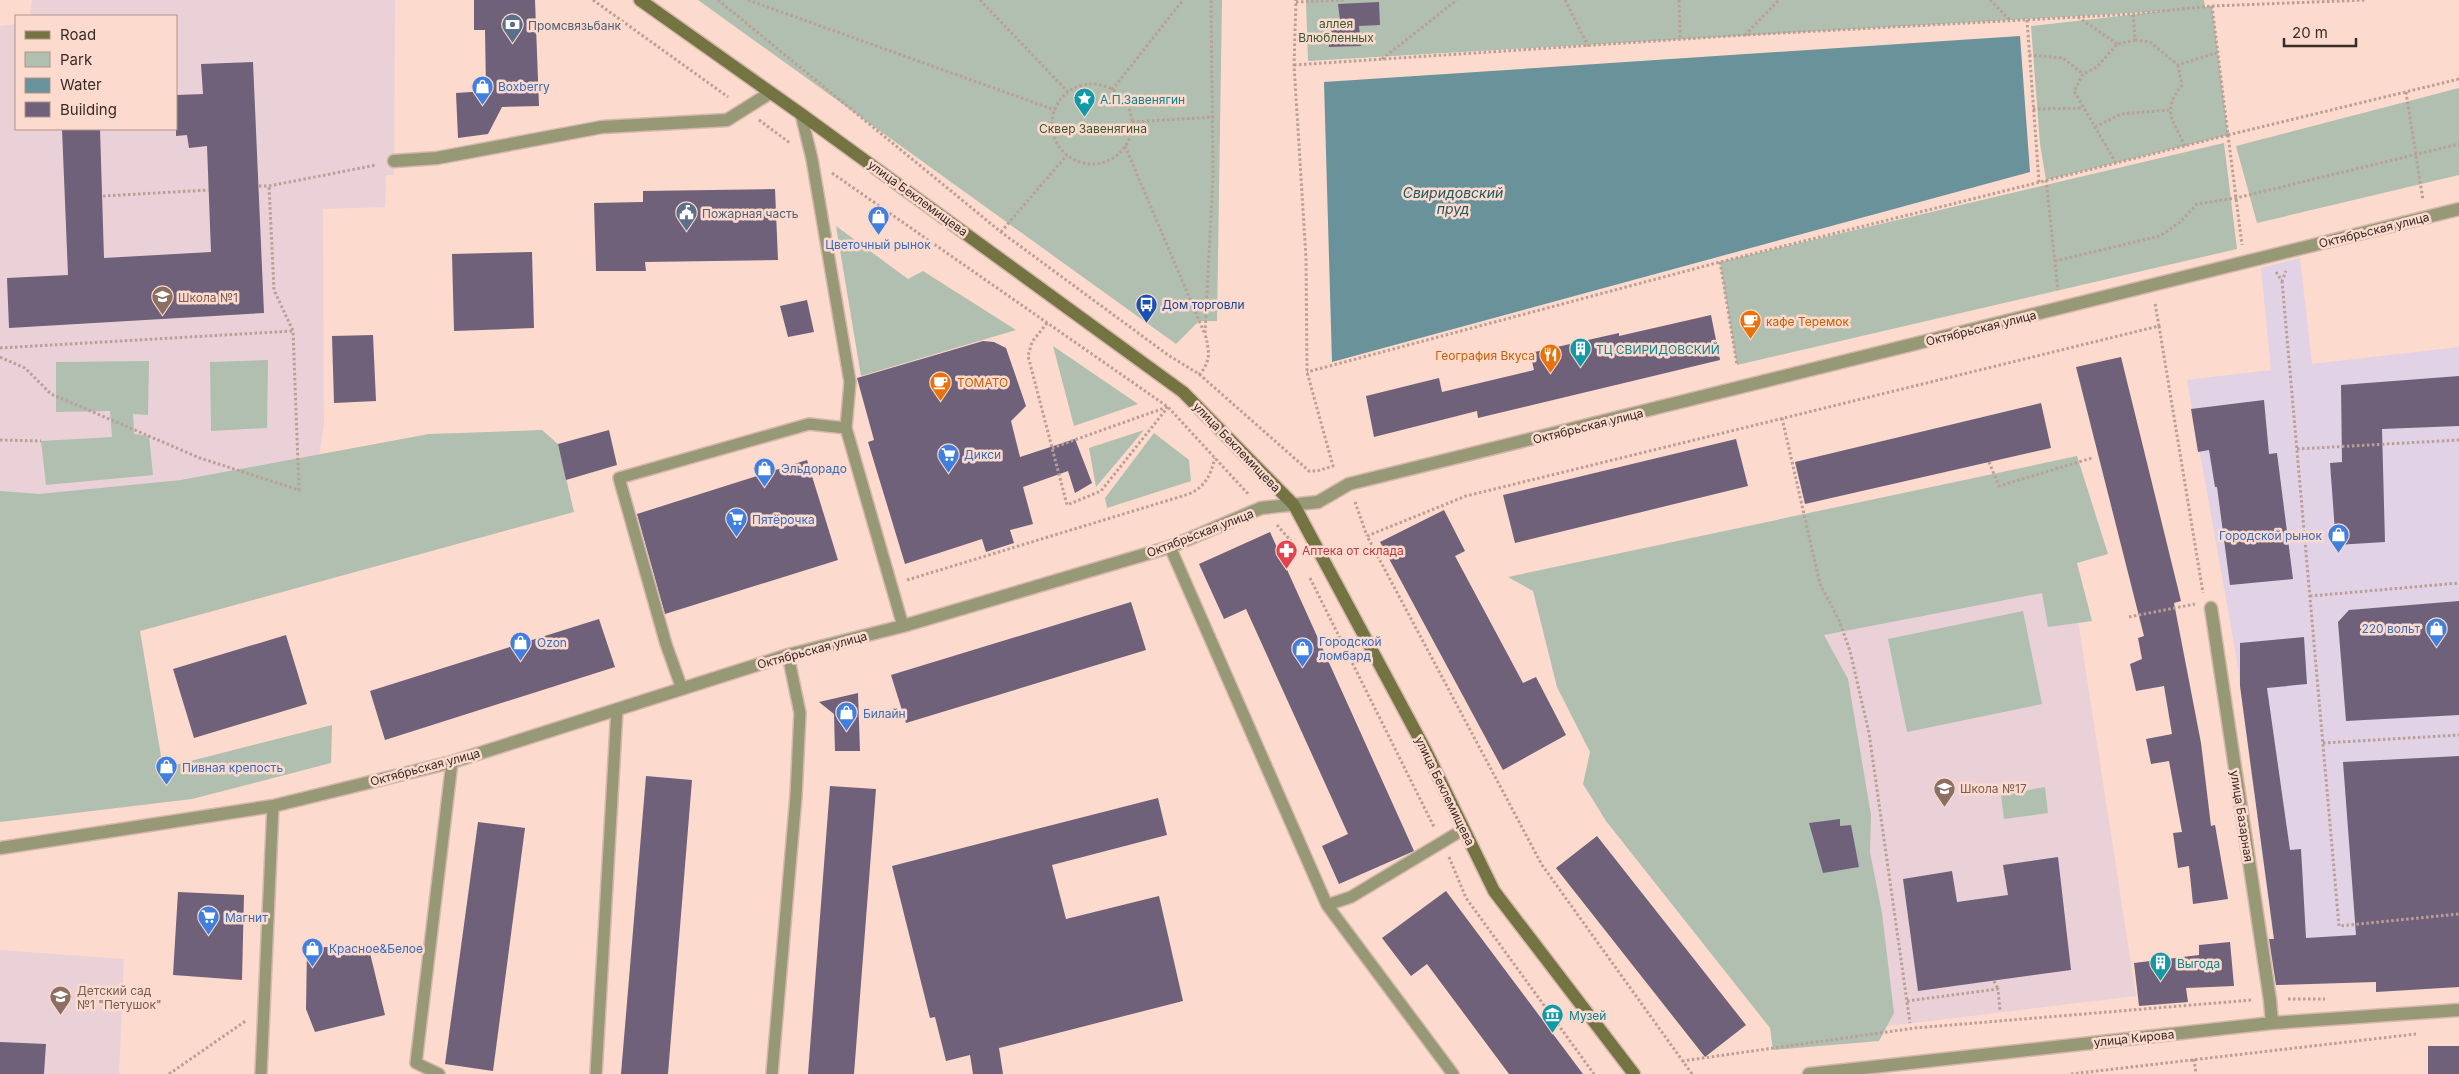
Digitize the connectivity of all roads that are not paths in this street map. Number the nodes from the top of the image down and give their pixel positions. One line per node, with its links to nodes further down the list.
1 (640, 0): 2 (main road, улица Беклемищева)
2 (770, 93): 3 (main road, улица Беклемищева); 4 (street)
3 (801, 114): 6 (lane); 7 (main road, улица Беклемищева)
4 (394, 161)
5 (2459, 209): 7 (street, Октябрьская улица)
6 (846, 428): 10 (lane); 12 (lane)
7 (1294, 505): 8 (street, Октябрьская улица); 16 (main road, улица Беклемищева)
8 (1170, 547): 10 (street, Октябрьская улица); 18 (lane)
9 (2211, 608): 20 (street, улица Базарная)
10 (903, 626): 11 (street, Октябрьская улица)
11 (788, 655): 12 (street, Октябрьская улица); 24 (lane)
12 (682, 688): 13 (street, Октябрьская улица)
13 (618, 708): 14 (street, Октябрьская улица); 23 (lane)
14 (452, 762): 15 (street, Октябрьская улица); 22 (lane)
15 (273, 806): 17 (street, Октябрьская улица); 21 (lane)
16 (1464, 829): 18 (lane); 26 (main road, улица Беклемищева)
17 (0, 848)
18 (1327, 905): 25 (lane)
19 (2459, 1010): 20 (street, улица Кирова)
20 (2272, 1024): 27 (street, улица Кирова)
21 (261, 1074)
22 (439, 1074)
23 (596, 1074)
24 (772, 1074)
25 (1453, 1074)
26 (1634, 1074)
27 (1809, 1074)

